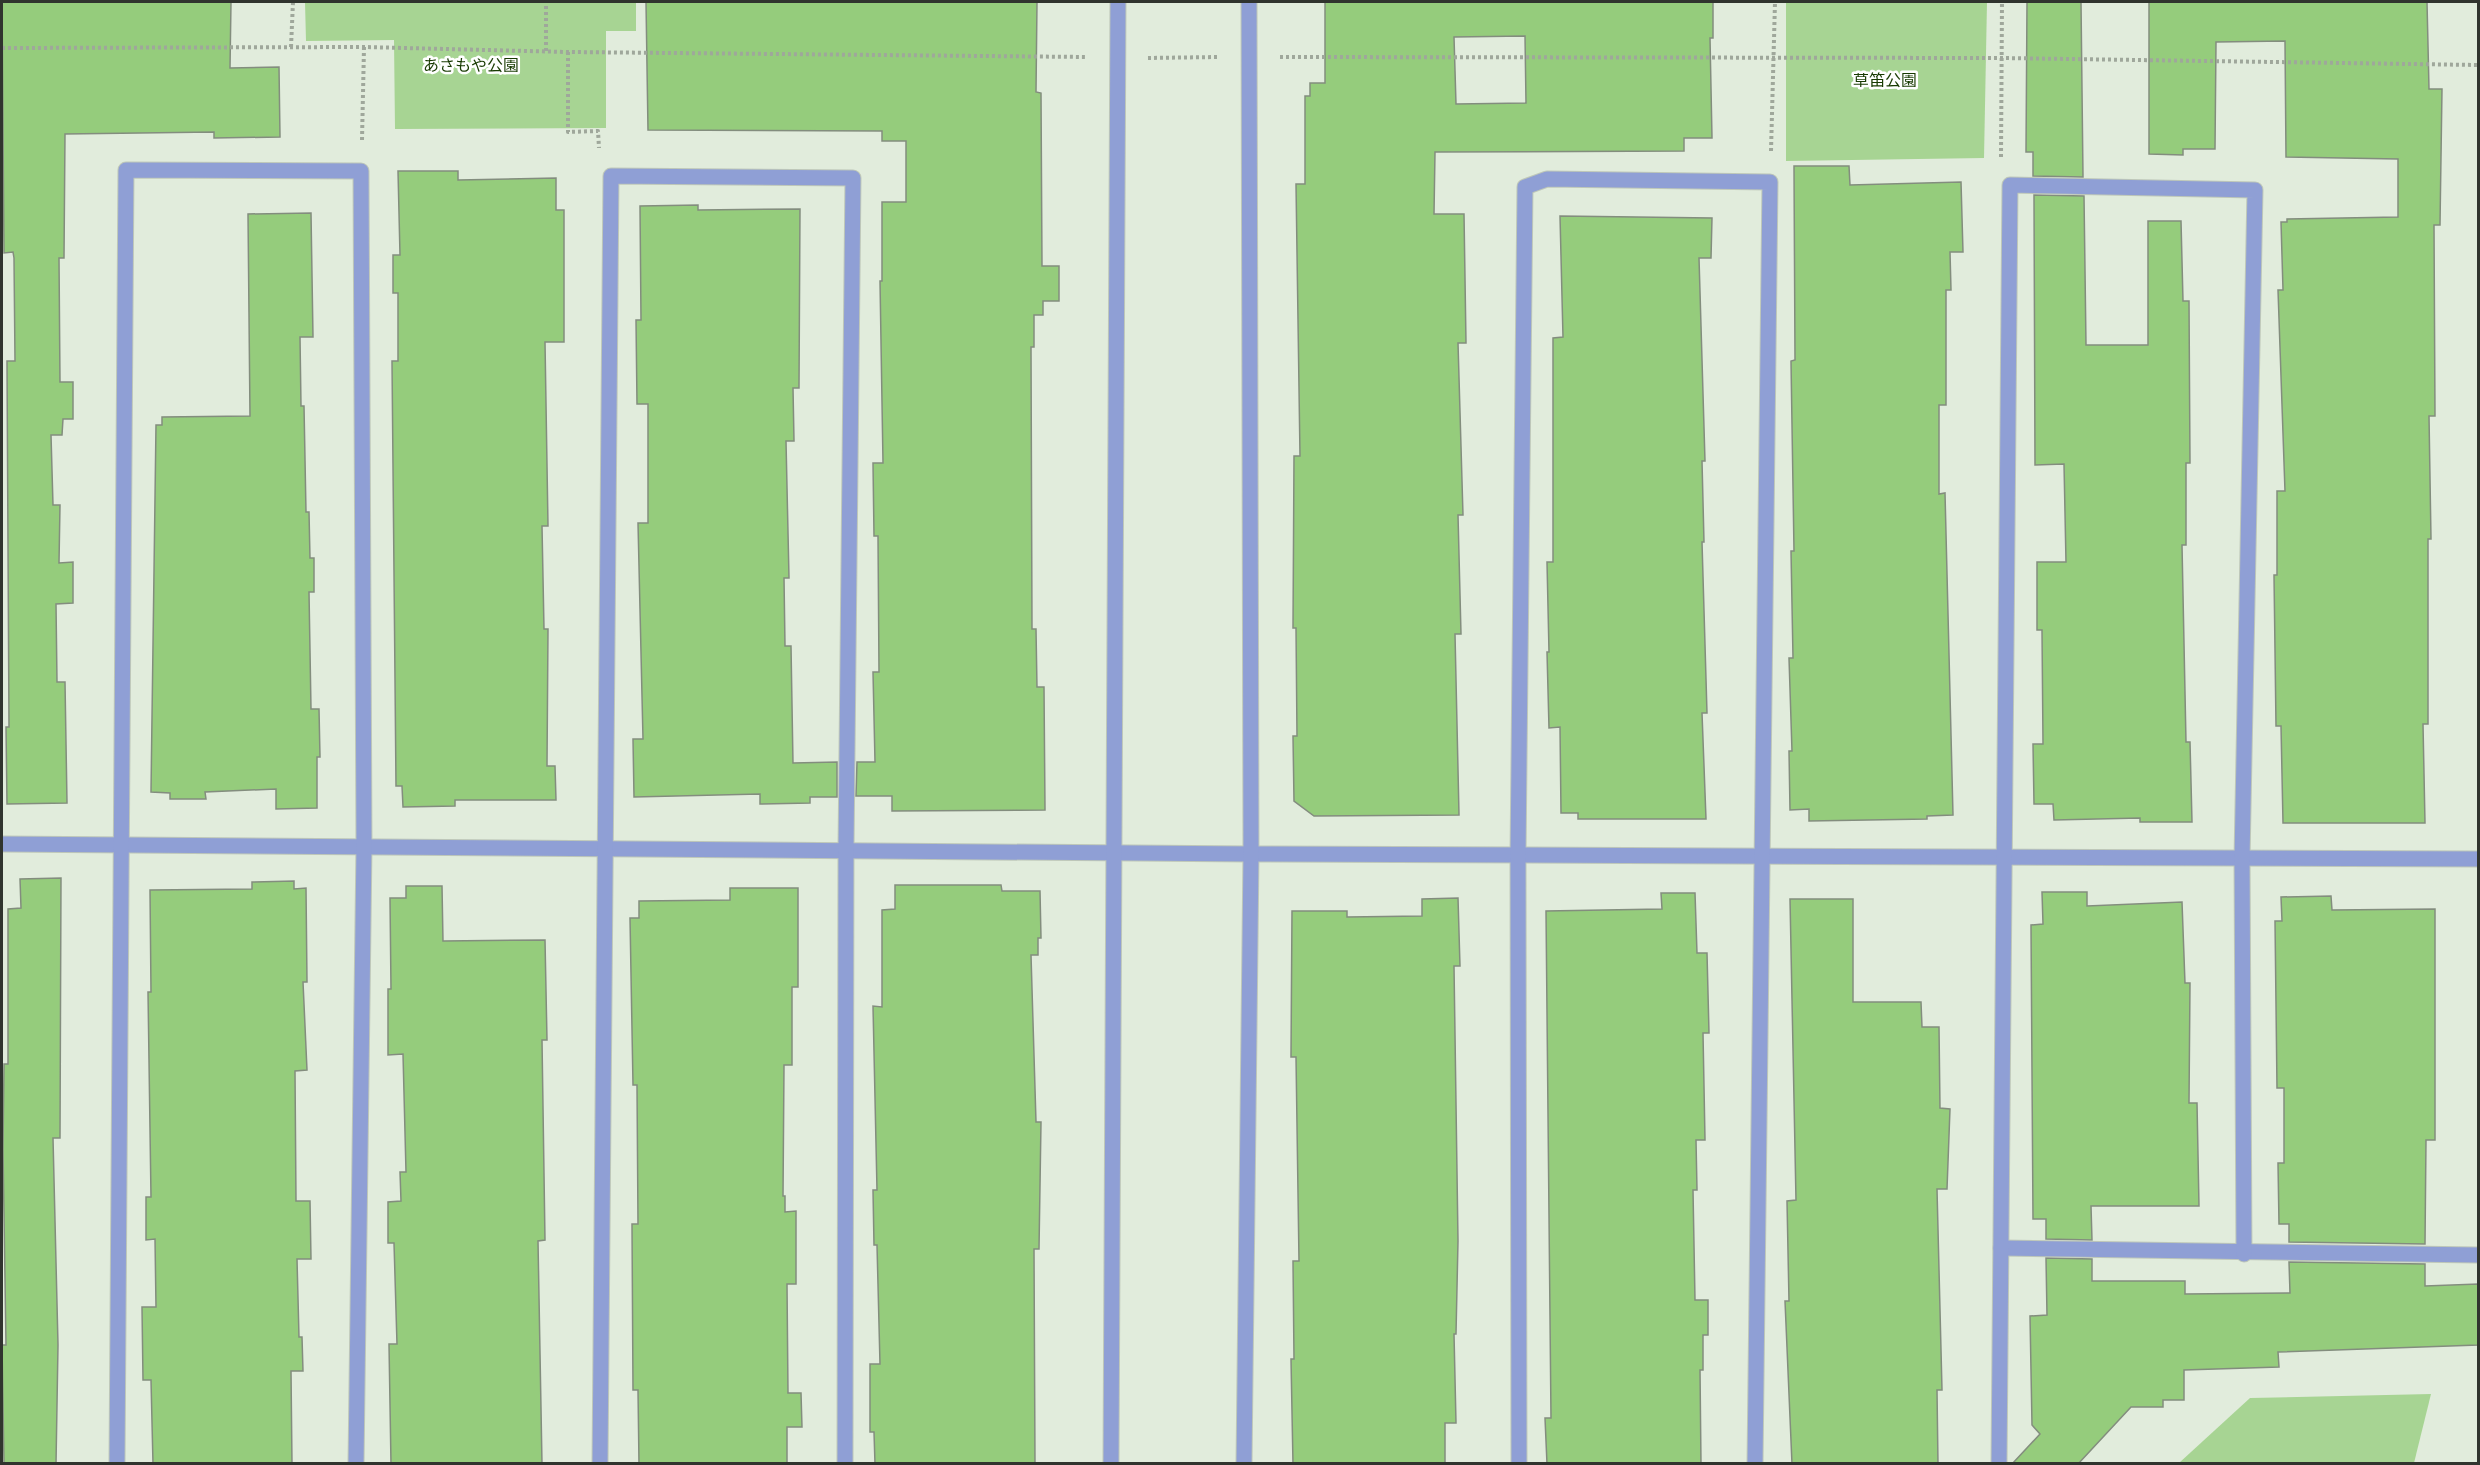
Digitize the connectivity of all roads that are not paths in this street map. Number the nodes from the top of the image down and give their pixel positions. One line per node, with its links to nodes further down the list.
1 (1118, 2): 8 (street)
2 (1249, 2): 9 (street)
3 (2, 844): 4 (street)
4 (122, 845): 5 (street); 5 (street); 18 (street)
5 (364, 846): 6 (street); 19 (street)
6 (606, 848): 7 (street); 7 (street); 20 (street)
7 (846, 849): 8 (street); 21 (street)
8 (1115, 851): 9 (street); 22 (street)
9 (1251, 854): 10 (street); 23 (street)
10 (1518, 856): 11 (street); 11 (street); 24 (street)
11 (1761, 857): 12 (street); 25 (street)
12 (2003, 858): 13 (street); 13 (street); 15 (street)
13 (2242, 859): 14 (street); 16 (street)
14 (2478, 859)
15 (2001, 1248): 16 (street); 26 (street)
16 (2244, 1254): 17 (street)
17 (2478, 1255)
18 (117, 1464)
19 (356, 1464)
20 (600, 1464)
21 (845, 1464)
22 (1111, 1464)
23 (1244, 1464)
24 (1519, 1464)
25 (1755, 1464)
26 (1999, 1464)

